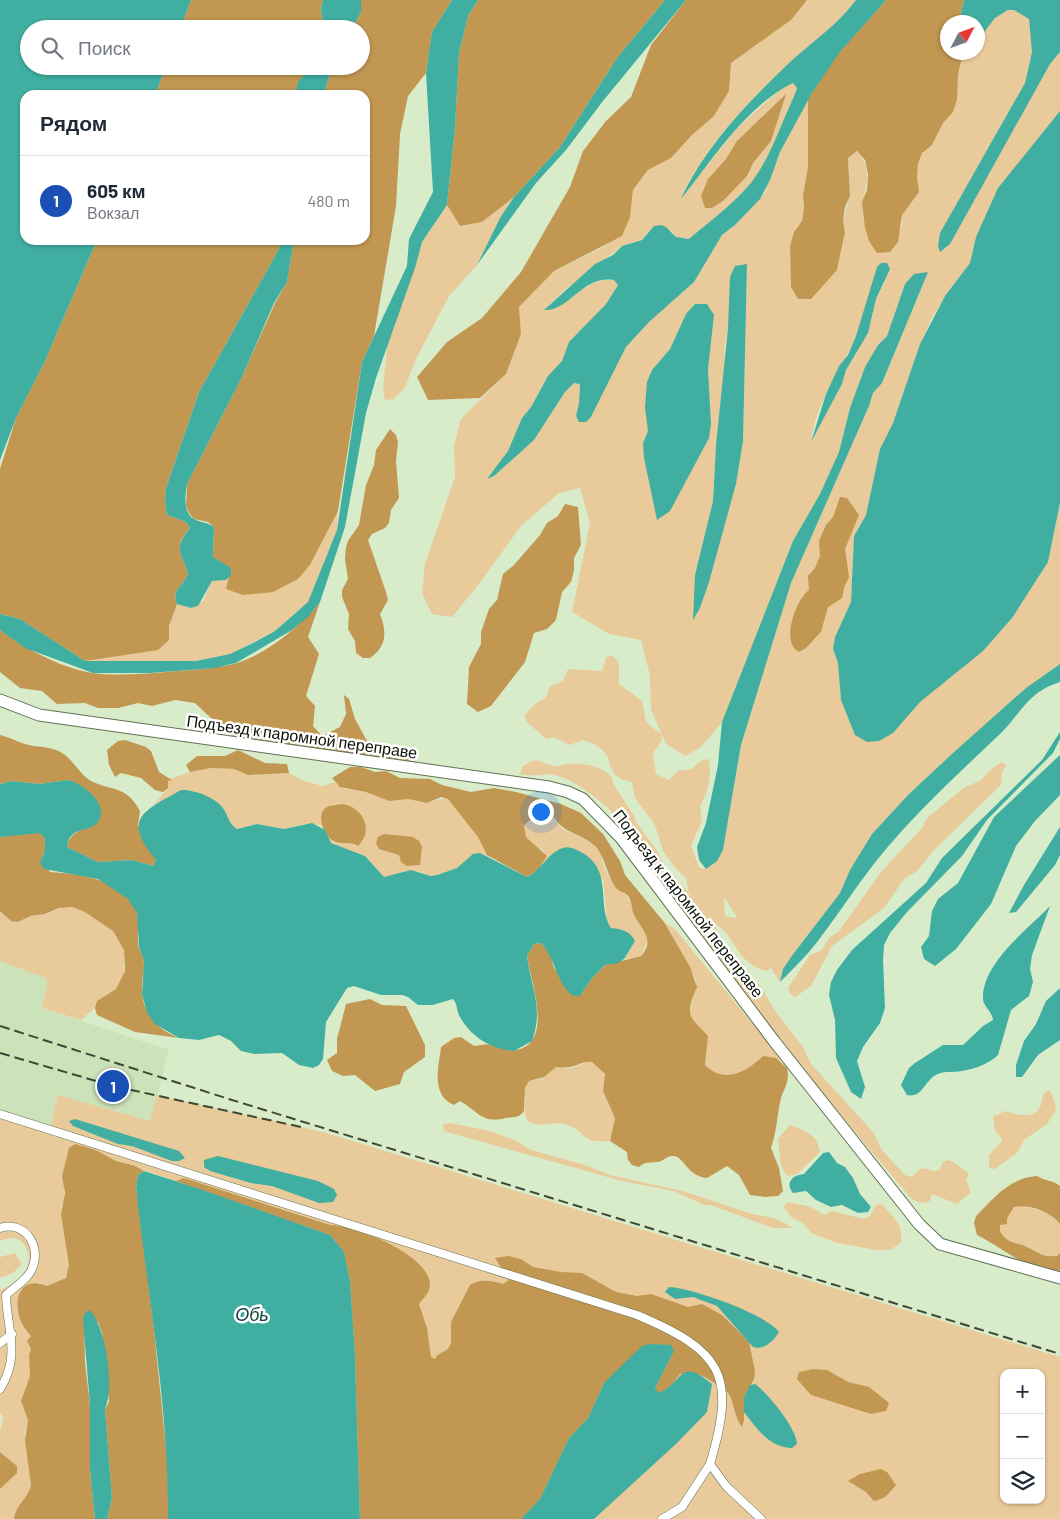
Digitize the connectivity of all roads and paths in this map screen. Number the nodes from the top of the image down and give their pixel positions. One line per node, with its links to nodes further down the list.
1 (0, 700): 4 (street, Подъезд к паромной переправе)
2 (0, 1114): 8 (street)
3 (0, 1228): 5 (street)
4 (1060, 1278)
5 (12, 1334): 6 (street); 7 (street)
6 (0, 1343)
7 (0, 1389)
8 (710, 1464): 9 (street); 10 (street)
9 (662, 1519)
10 (761, 1519)

